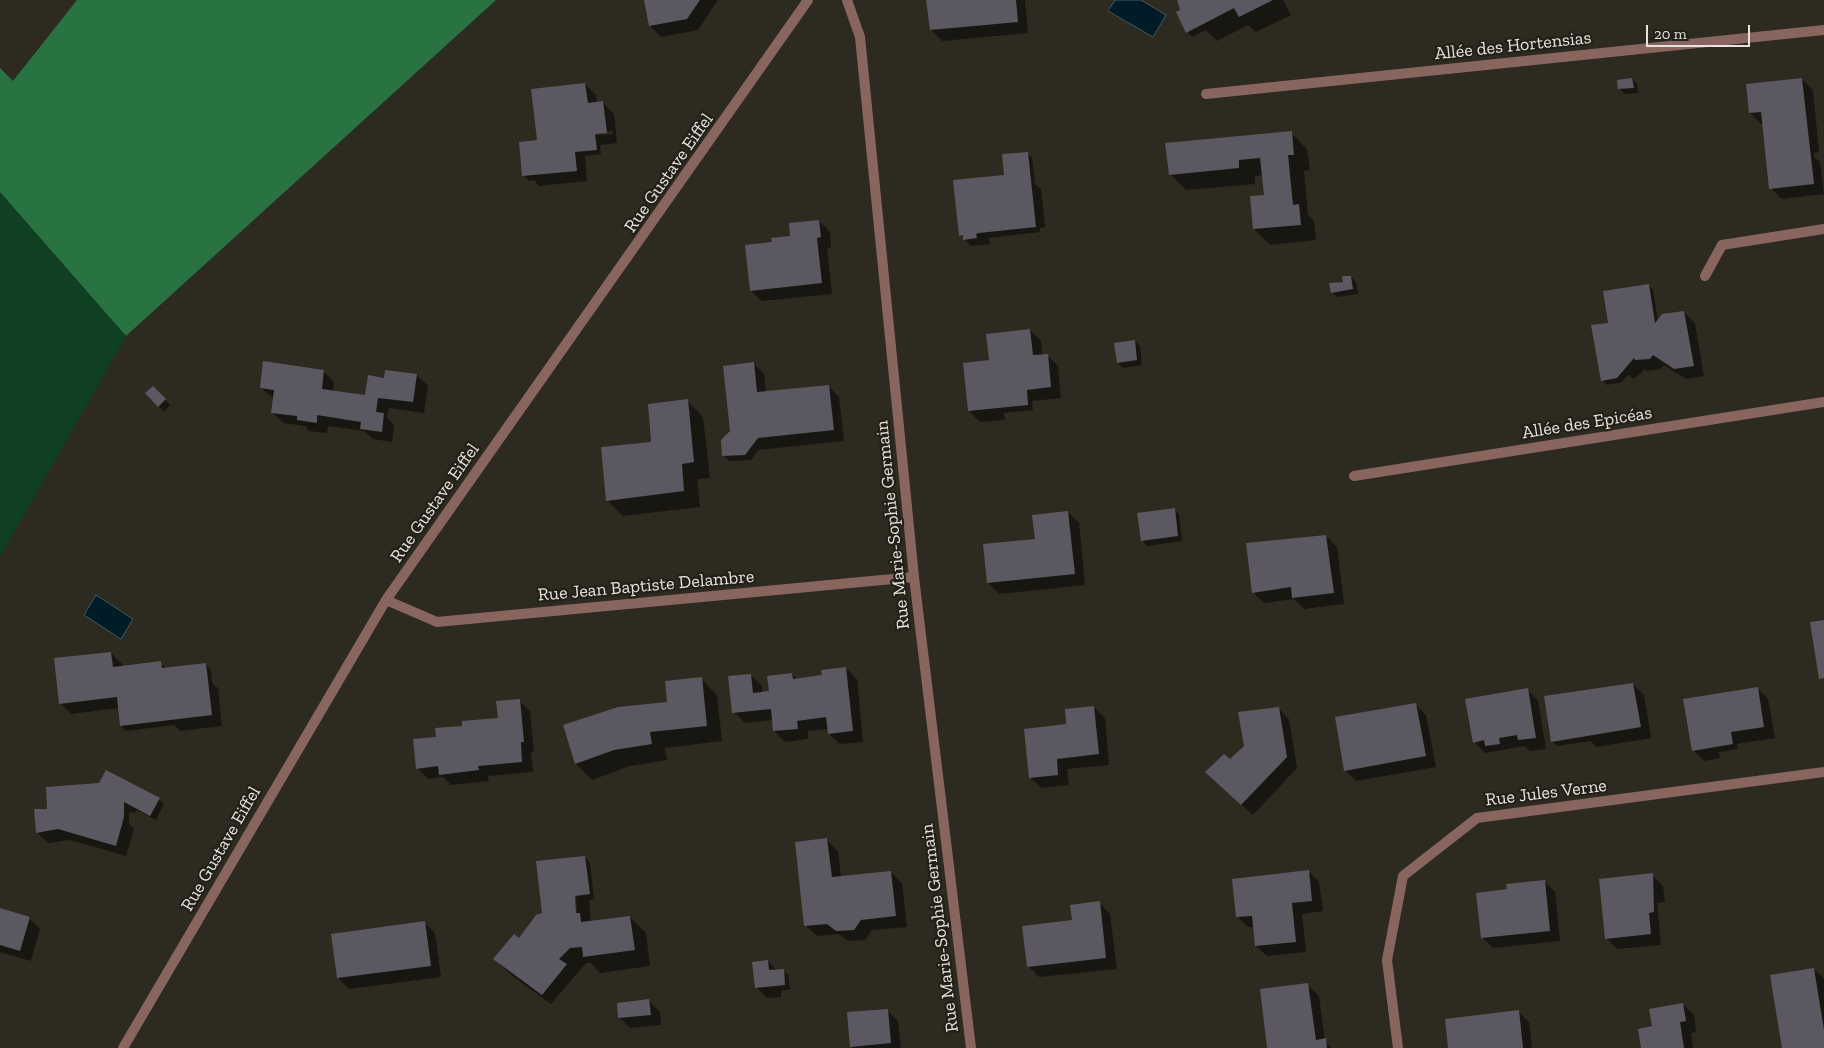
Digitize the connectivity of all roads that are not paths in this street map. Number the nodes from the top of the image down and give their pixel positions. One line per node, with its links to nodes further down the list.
1 (808, 0): 10 (street, Rue Gustave Eiffel)
2 (847, 0): 9 (street, Rue Marie-Sophie Germain)
3 (1824, 30): 4 (street, Allée des Hortensias)
4 (1206, 94)
5 (1824, 229): 6 (street)
6 (1705, 276)
7 (1824, 402): 8 (street, Allée des Epicéas)
8 (1354, 476)
9 (914, 576): 10 (street, Rue Jean Baptiste Delambre); 13 (street, Rue Marie-Sophie Germain)
10 (386, 600): 12 (street, Rue Gustave Eiffel)
11 (1824, 772): 14 (street, Rue Jules Verne)
12 (123, 1048)
13 (970, 1048)
14 (1398, 1048)

